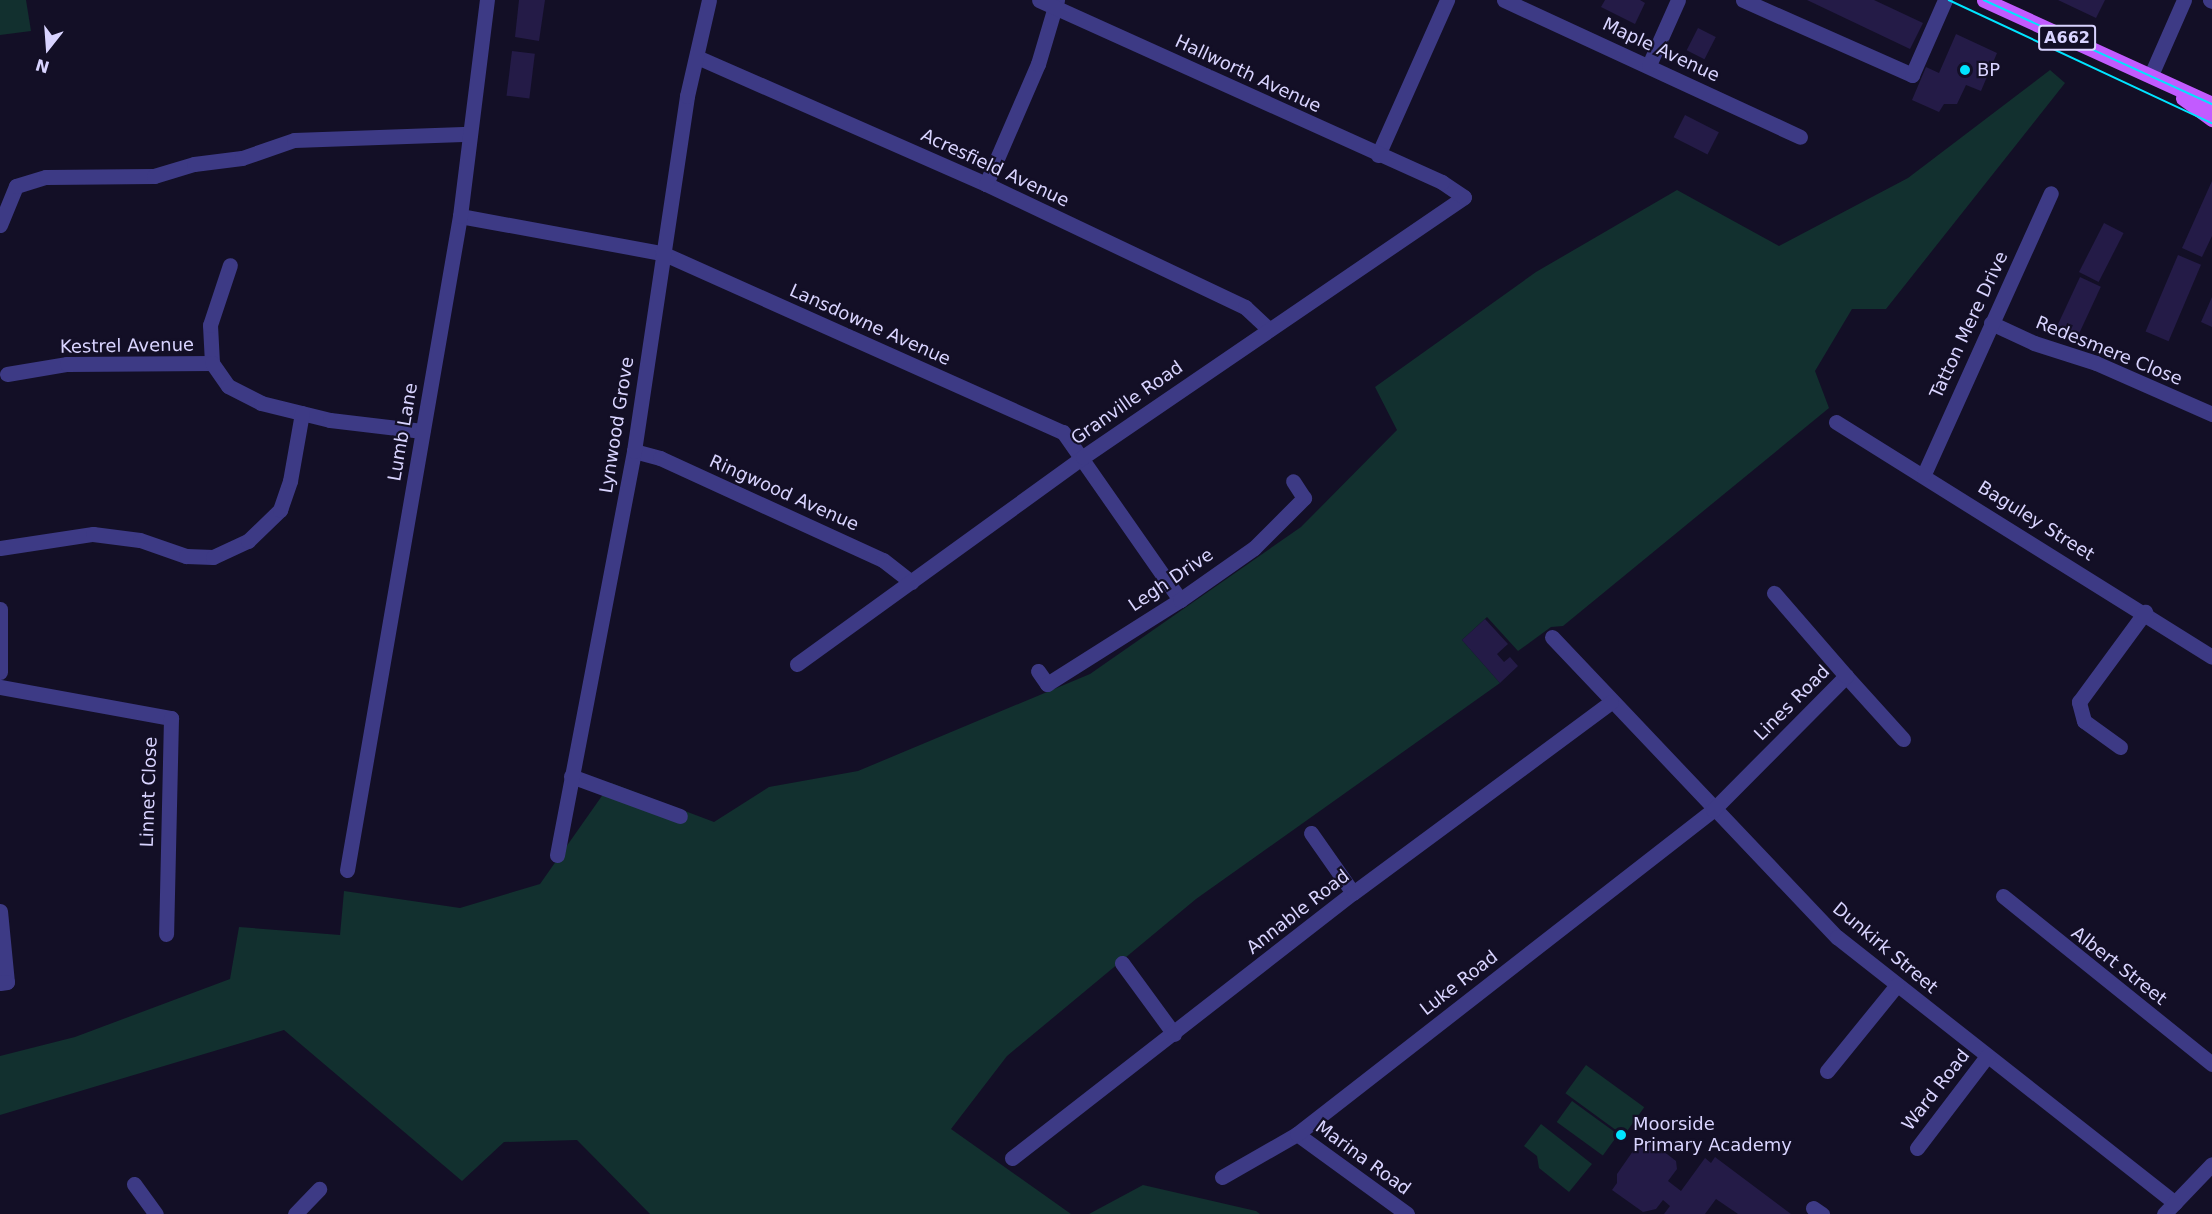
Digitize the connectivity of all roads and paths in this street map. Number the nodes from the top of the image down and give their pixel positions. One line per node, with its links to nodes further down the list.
1 (487, 0): 17 (street, Lumb Lane)
2 (709, 0): 12 (street, Lynwood Grove)
3 (1039, 0): 11 (street, Hallworth Avenue)
4 (1447, 0): 19 (street)
5 (1504, 0): 13 (street, Maple Avenue)
6 (1678, 0): 13 (street)
7 (1743, 0): 8 (street)
8 (1945, 0)
9 (1984, 0): 14 (main road, A662)
10 (2184, 0): 14 (street)
11 (1056, 4): 19 (street, Hallworth Avenue); 21 (street)
12 (698, 57): 21 (street, Acresfield Avenue); 25 (street, Lynwood Grove)
13 (1649, 65): 18 (street, Maple Avenue)
14 (2151, 75): 15 (main road, A662); 16 (main road, A662)
15 (2212, 104)
16 (2212, 119)
17 (470, 134): 23 (street, Lumb Lane); 24 (street)
18 (1800, 137)
19 (1378, 155): 20 (street, Hallworth Avenue)
20 (1442, 182): 28 (street, Granville Road)
21 (986, 184): 28 (street, Acresfield Avenue)
22 (2051, 193): 27 (street, Tatton Mere Drive)
23 (460, 216): 25 (street, Lansdowne Avenue); 34 (street, Lumb Lane)
24 (0, 225)
25 (662, 253): 35 (street, Lynwood Grove); 36 (street, Lansdowne Avenue)
26 (230, 266): 29 (street, Kestrel Avenue)
27 (1991, 323): 32 (street, Redesmere Close); 37 (street, Tatton Mere Drive)
28 (1269, 329): 36 (street, Granville Road)
29 (212, 363): 30 (street, Kestrel Avenue); 31 (street, Kestrel Avenue)
30 (7, 374)
31 (302, 413): 34 (street, Kestrel Avenue); 39 (street)
32 (2212, 414)
33 (1836, 422): 37 (street, Baguley Street)
34 (422, 431): 60 (street, Lumb Lane)
35 (634, 451): 40 (street, Ringwood Avenue); 55 (street, Lynwood Grove)
36 (1083, 457): 40 (street, Granville Road); 42 (street, Lansdowne Avenue)
37 (1924, 474): 44 (street, Baguley Street)
38 (1293, 481): 42 (street, Legh Drive)
39 (0, 548)
40 (911, 582): 47 (street, Granville Road)
41 (1774, 593): 50 (street, Lines Road)
42 (1180, 600): 48 (street, Legh Drive)
43 (0, 609): 49 (street)
44 (2145, 612): 46 (street, Baguley Street); 54 (street)
45 (1552, 637): 52 (street, Dunkirk Street)
46 (2212, 657)
47 (797, 664)
48 (1038, 671)
49 (0, 672)
50 (1846, 676): 53 (street); 56 (street, Lines Road)
51 (0, 687): 64 (street, Linnet Close)
52 (1611, 702): 56 (street, Dunkirk Street); 61 (street, Annable Road)
53 (1903, 739)
54 (2120, 747)
55 (571, 776): 57 (street); 59 (street, Lynwood Grove)
56 (1713, 810): 67 (street, Dunkirk Street); 72 (street, Luke Road)
57 (680, 816)
58 (1311, 833): 61 (street)
59 (557, 855)
60 (347, 870)
61 (1353, 894): 68 (street, Annable Road)
62 (2003, 896): 70 (street, Albert Street)
63 (0, 911): 66 (street)
64 (166, 934)
65 (1122, 963): 68 (street)
66 (3, 983)
67 (1898, 985): 69 (street, Dunkirk Street); 71 (street)
68 (1174, 1035): 74 (street, Annable Road)
69 (1987, 1056): 73 (street, Ward Road); 79 (street, Dunkirk Street)
70 (2212, 1064)
71 (1827, 1071)
72 (1297, 1134): 76 (street, Luke Road); 82 (street, Marina Road)
73 (1917, 1148)
74 (1012, 1158)
75 (2212, 1164): 79 (street)
76 (1222, 1177)
77 (134, 1184): 80 (street)
78 (320, 1189): 81 (street)
79 (2169, 1208)
80 (156, 1214)
81 (295, 1214)
82 (1407, 1214)

